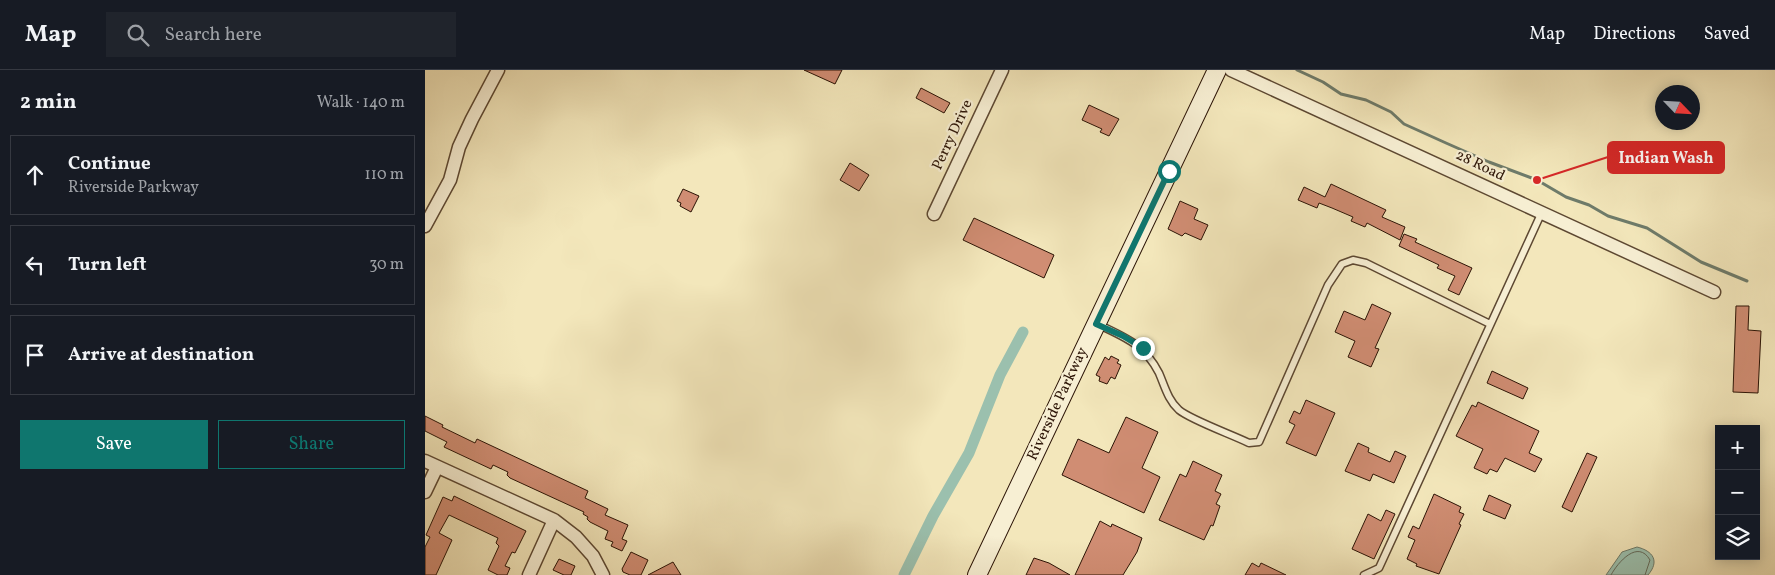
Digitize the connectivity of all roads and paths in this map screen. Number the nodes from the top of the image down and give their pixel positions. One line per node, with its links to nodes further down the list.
1 (498, 70): 7 (street)
2 (1002, 70): 5 (street, Perry Drive)
3 (1217, 70): 9 (main road, Riverside Parkway)
4 (1231, 70): 6 (street, 28 Road)
5 (934, 214)
6 (1541, 214): 8 (street, 28 Road); 10 (lane)
7 (425, 226)
8 (1714, 292)
9 (1096, 324): 10 (lane); 17 (main road, Riverside Parkway)
10 (1490, 324): 18 (lane)
11 (425, 461): 12 (street)
12 (437, 467): 13 (street); 14 (street)
13 (425, 492)
14 (554, 520): 15 (street); 16 (street)
15 (529, 575)
16 (603, 575)
17 (977, 575)
18 (1364, 575)

